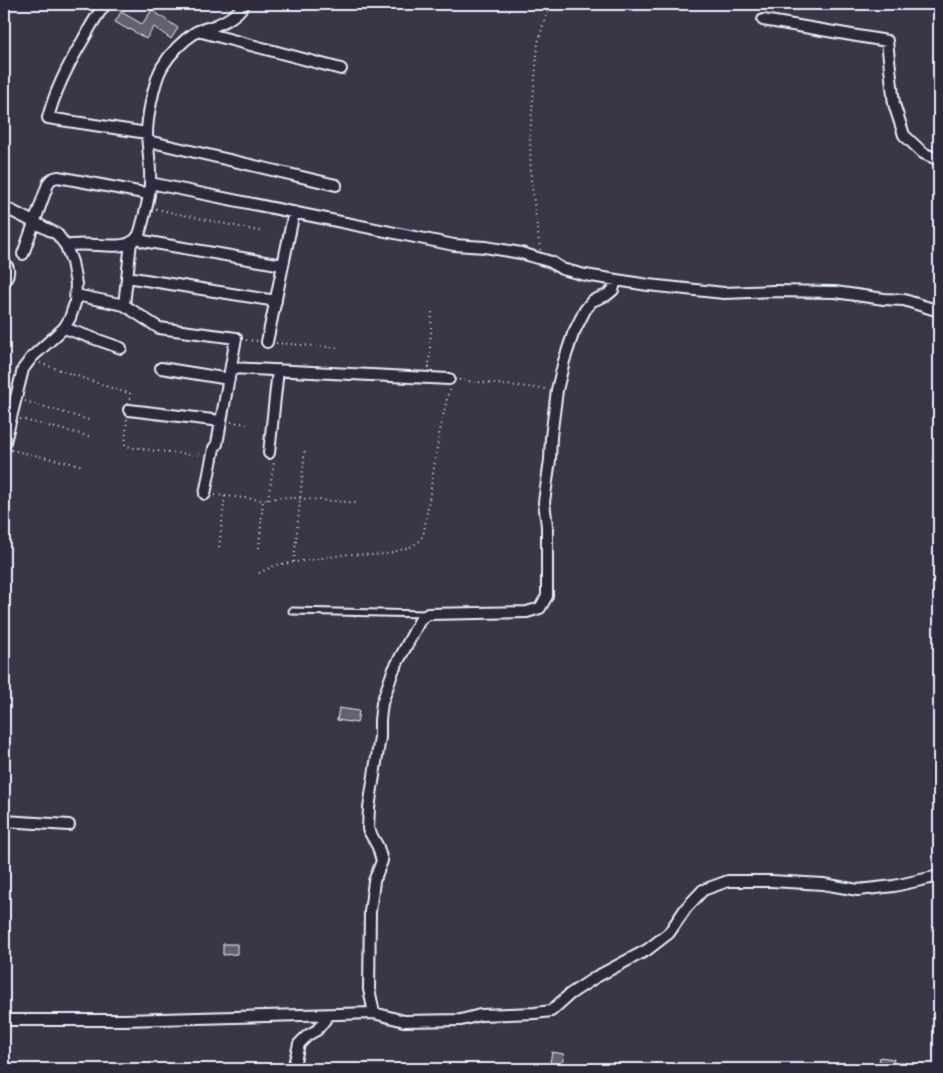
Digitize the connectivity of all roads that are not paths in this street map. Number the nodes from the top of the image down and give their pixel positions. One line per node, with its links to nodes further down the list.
1 (106, 4): 6 (street)
2 (244, 4): 4 (street)
3 (763, 20): 7 (street)
4 (197, 31): 5 (street); 6 (street)
5 (341, 69)
6 (148, 137): 8 (street); 9 (street)
7 (939, 160)
8 (336, 185)
9 (150, 188): 11 (street); 12 (street); 13 (street)
10 (4, 207): 12 (street)
11 (294, 212): 17 (street); 19 (street)
12 (34, 222): 14 (street); 15 (street)
13 (135, 240): 14 (street); 17 (street); 18 (street)
14 (66, 246): 21 (street)
15 (23, 254)
16 (4, 262): 20 (street)
17 (283, 265): 22 (street)
18 (127, 277): 22 (street); 23 (street)
19 (616, 280): 24 (street); 39 (street)
20 (4, 283)
21 (76, 295): 23 (street); 25 (street)
22 (276, 301): 26 (street)
23 (124, 305): 30 (street)
24 (939, 311)
25 (64, 328): 27 (street); 34 (street)
26 (267, 342)
27 (121, 348)
28 (161, 368): 30 (street)
29 (278, 370): 30 (street); 31 (street); 36 (street)
30 (230, 373): 33 (street)
31 (451, 382)
32 (128, 410): 33 (street)
33 (221, 421): 37 (street)
34 (6, 432): 35 (street)
35 (4, 447)
36 (269, 453)
37 (205, 494)
38 (292, 611): 39 (lane)
39 (428, 614): 43 (street)
40 (4, 820): 41 (street)
41 (69, 825)
42 (939, 876): 43 (street)
43 (374, 1014): 44 (street)
44 (328, 1016): 45 (street); 46 (street)
45 (4, 1020)
46 (293, 1069)

